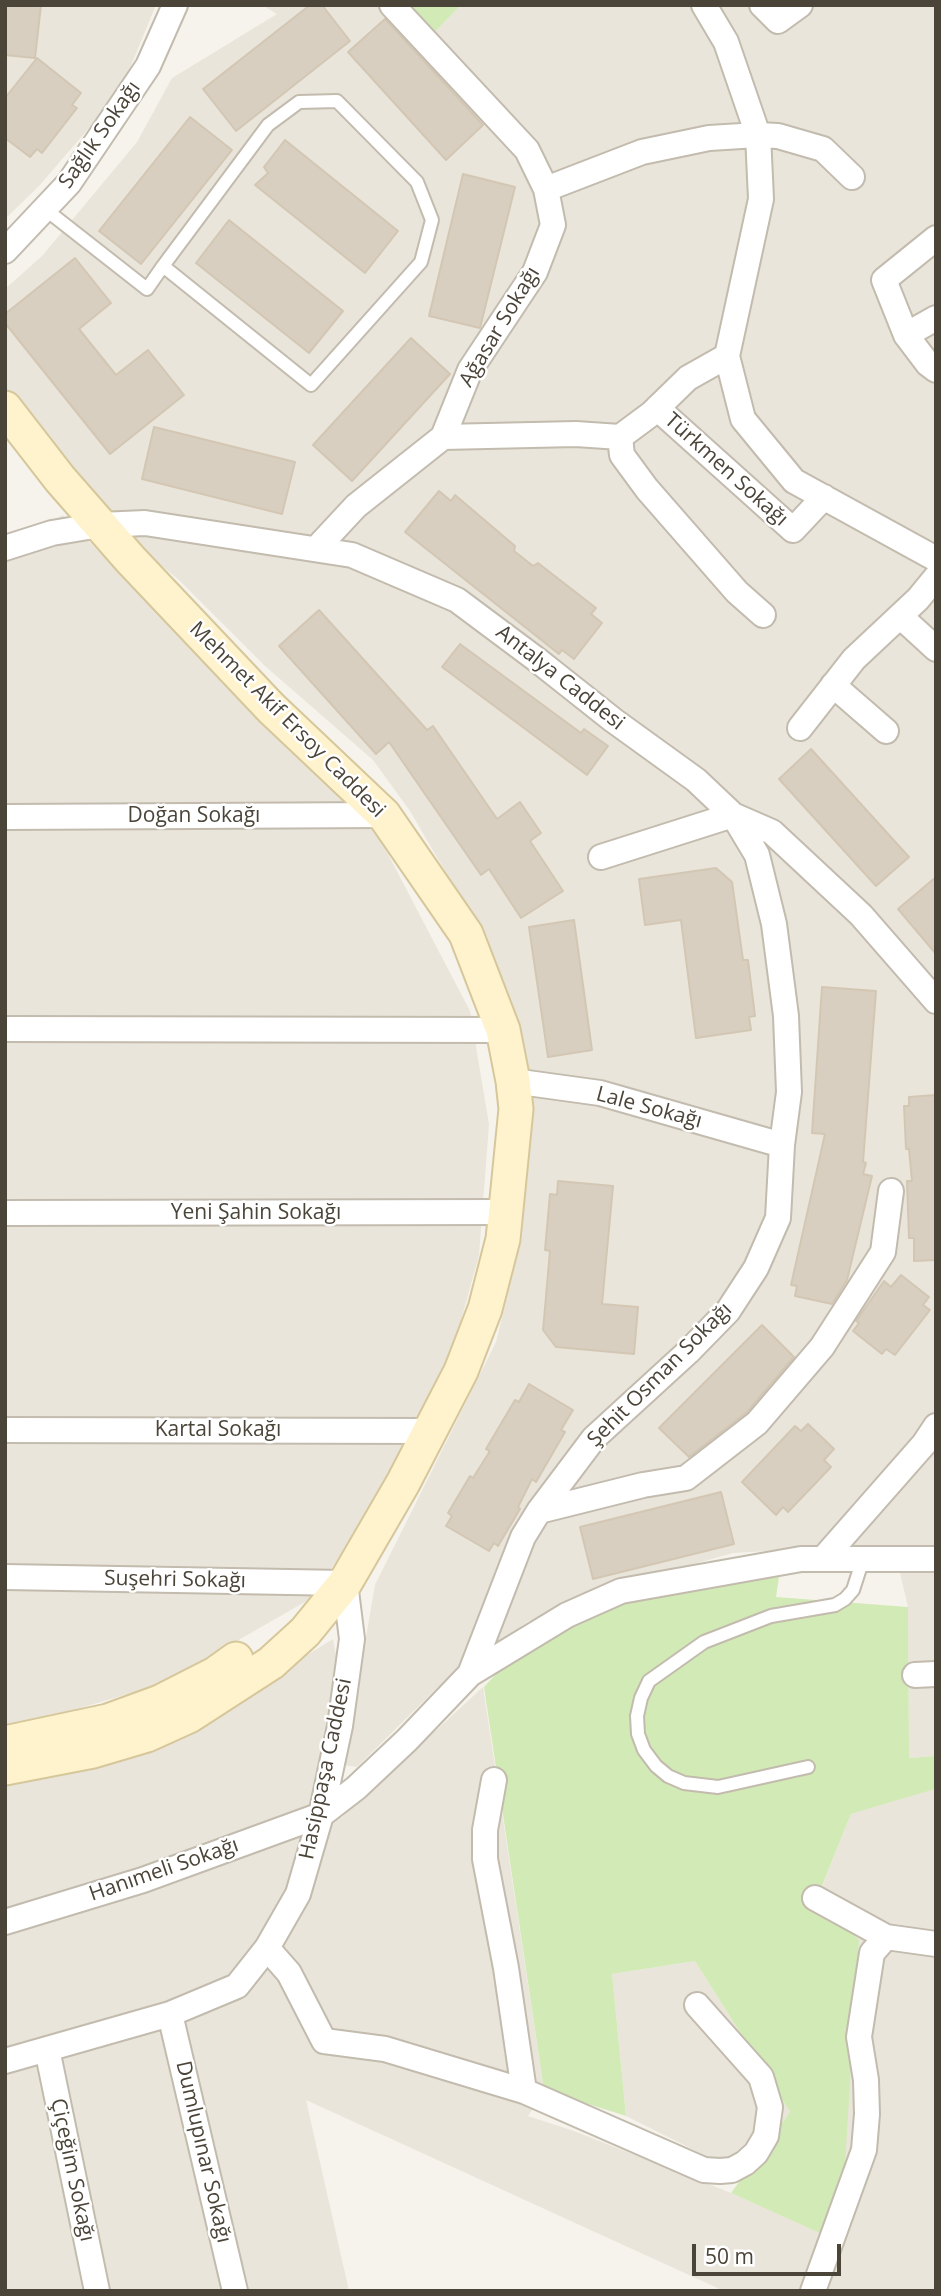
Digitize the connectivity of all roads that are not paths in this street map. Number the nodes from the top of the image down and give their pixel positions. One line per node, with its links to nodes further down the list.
1 (175, 5): 9 (street, Sağlık Sokağı)
2 (392, 5): 8 (street, Ağasar Sokağı)
3 (704, 5): 6 (street)
4 (762, 5): 5 (street)
5 (800, 5)
6 (758, 135): 7 (street); 8 (street); 15 (street)
7 (852, 177)
8 (546, 189): 19 (street, Ağasar Sokağı)
9 (45, 209): 11 (street, Sağlık Sokağı); 12 (lane)
10 (936, 238): 14 (street)
11 (5, 251)
12 (163, 266): 12 (lane)
13 (936, 318): 14 (street)
14 (906, 335): 16 (street)
15 (727, 356): 18 (street); 21 (street)
16 (936, 370)
17 (5, 408): 22 (main road, Mehmet Akif Ersoy Caddesi)
18 (657, 408): 20 (street); 21 (street, Türkmen Sokağı)
19 (443, 437): 20 (street); 24 (street)
20 (620, 437): 27 (street)
21 (824, 497): 25 (street)
22 (100, 525): 23 (street, Antalya Caddesi); 24 (street, Antalya Caddesi); 33 (main road, Mehmet Akif Ersoy Caddesi)
23 (5, 548)
24 (316, 549): 34 (street, Antalya Caddesi)
25 (936, 559)
26 (936, 577): 28 (street)
27 (763, 615)
28 (900, 616): 29 (street); 30 (street)
29 (936, 649)
30 (834, 685): 31 (street); 32 (street)
31 (800, 728)
32 (886, 731)
33 (384, 815): 35 (street, Doğan Sokağı); 39 (main road, Mehmet Akif Ersoy Caddesi)
34 (733, 815): 36 (street); 37 (street, Antalya Caddesi); 41 (street, Şehit Osman Sokağı)
35 (5, 817)
36 (601, 857)
37 (936, 1001)
38 (5, 1029): 39 (street)
39 (503, 1030): 40 (main road, Mehmet Akif Ersoy Caddesi)
40 (513, 1081): 41 (street, Lale Sokağı); 43 (main road, Mehmet Akif Ersoy Caddesi)
41 (782, 1145): 48 (street, Şehit Osman Sokağı)
42 (891, 1191): 48 (street)
43 (506, 1212): 44 (street, Yeni Şahin Sokağı); 47 (main road, Mehmet Akif Ersoy Caddesi)
44 (5, 1213)
45 (936, 1426): 49 (street)
46 (5, 1430): 47 (street, Kartal Sokağı)
47 (430, 1431): 53 (main road, Mehmet Akif Ersoy Caddesi)
48 (540, 1511): 55 (street, Şehit Osman Sokağı)
49 (823, 1559): 50 (street); 55 (street)
50 (863, 1559): 51 (street); 57 (lane)
51 (936, 1559)
52 (5, 1577): 53 (street, Suşehri Sokağı)
53 (345, 1583): 54 (main road, Mehmet Akif Ersoy Caddesi); 60 (street, Hasippaşa Caddesi)
54 (323, 1611): 56 (main road); 58 (main road, Mehmet Akif Ersoy Caddesi)
55 (470, 1674): 60 (street, Hanımeli Sokağı)
56 (5, 1743)
57 (808, 1767)
58 (5, 1768)
59 (494, 1780): 70 (street)
60 (321, 1815): 62 (street, Hanımeli Sokağı); 65 (street, Hasippaşa Caddesi)
61 (815, 1898): 63 (street)
62 (5, 1922)
63 (886, 1937): 64 (street); 73 (street)
64 (936, 1944)
65 (267, 1948): 67 (street, Hasippaşa Caddesi); 70 (street)
66 (697, 2005): 70 (street)
67 (170, 2014): 68 (street, Hasippaşa Caddesi); 72 (street, Dumlupınar Sokağı)
68 (47, 2049): 69 (street, Hasippaşa Caddesi); 71 (street, Çiçeğim Sokağı)
69 (5, 2061)
70 (524, 2091)
71 (97, 2291)
72 (235, 2291)
73 (813, 2291)

